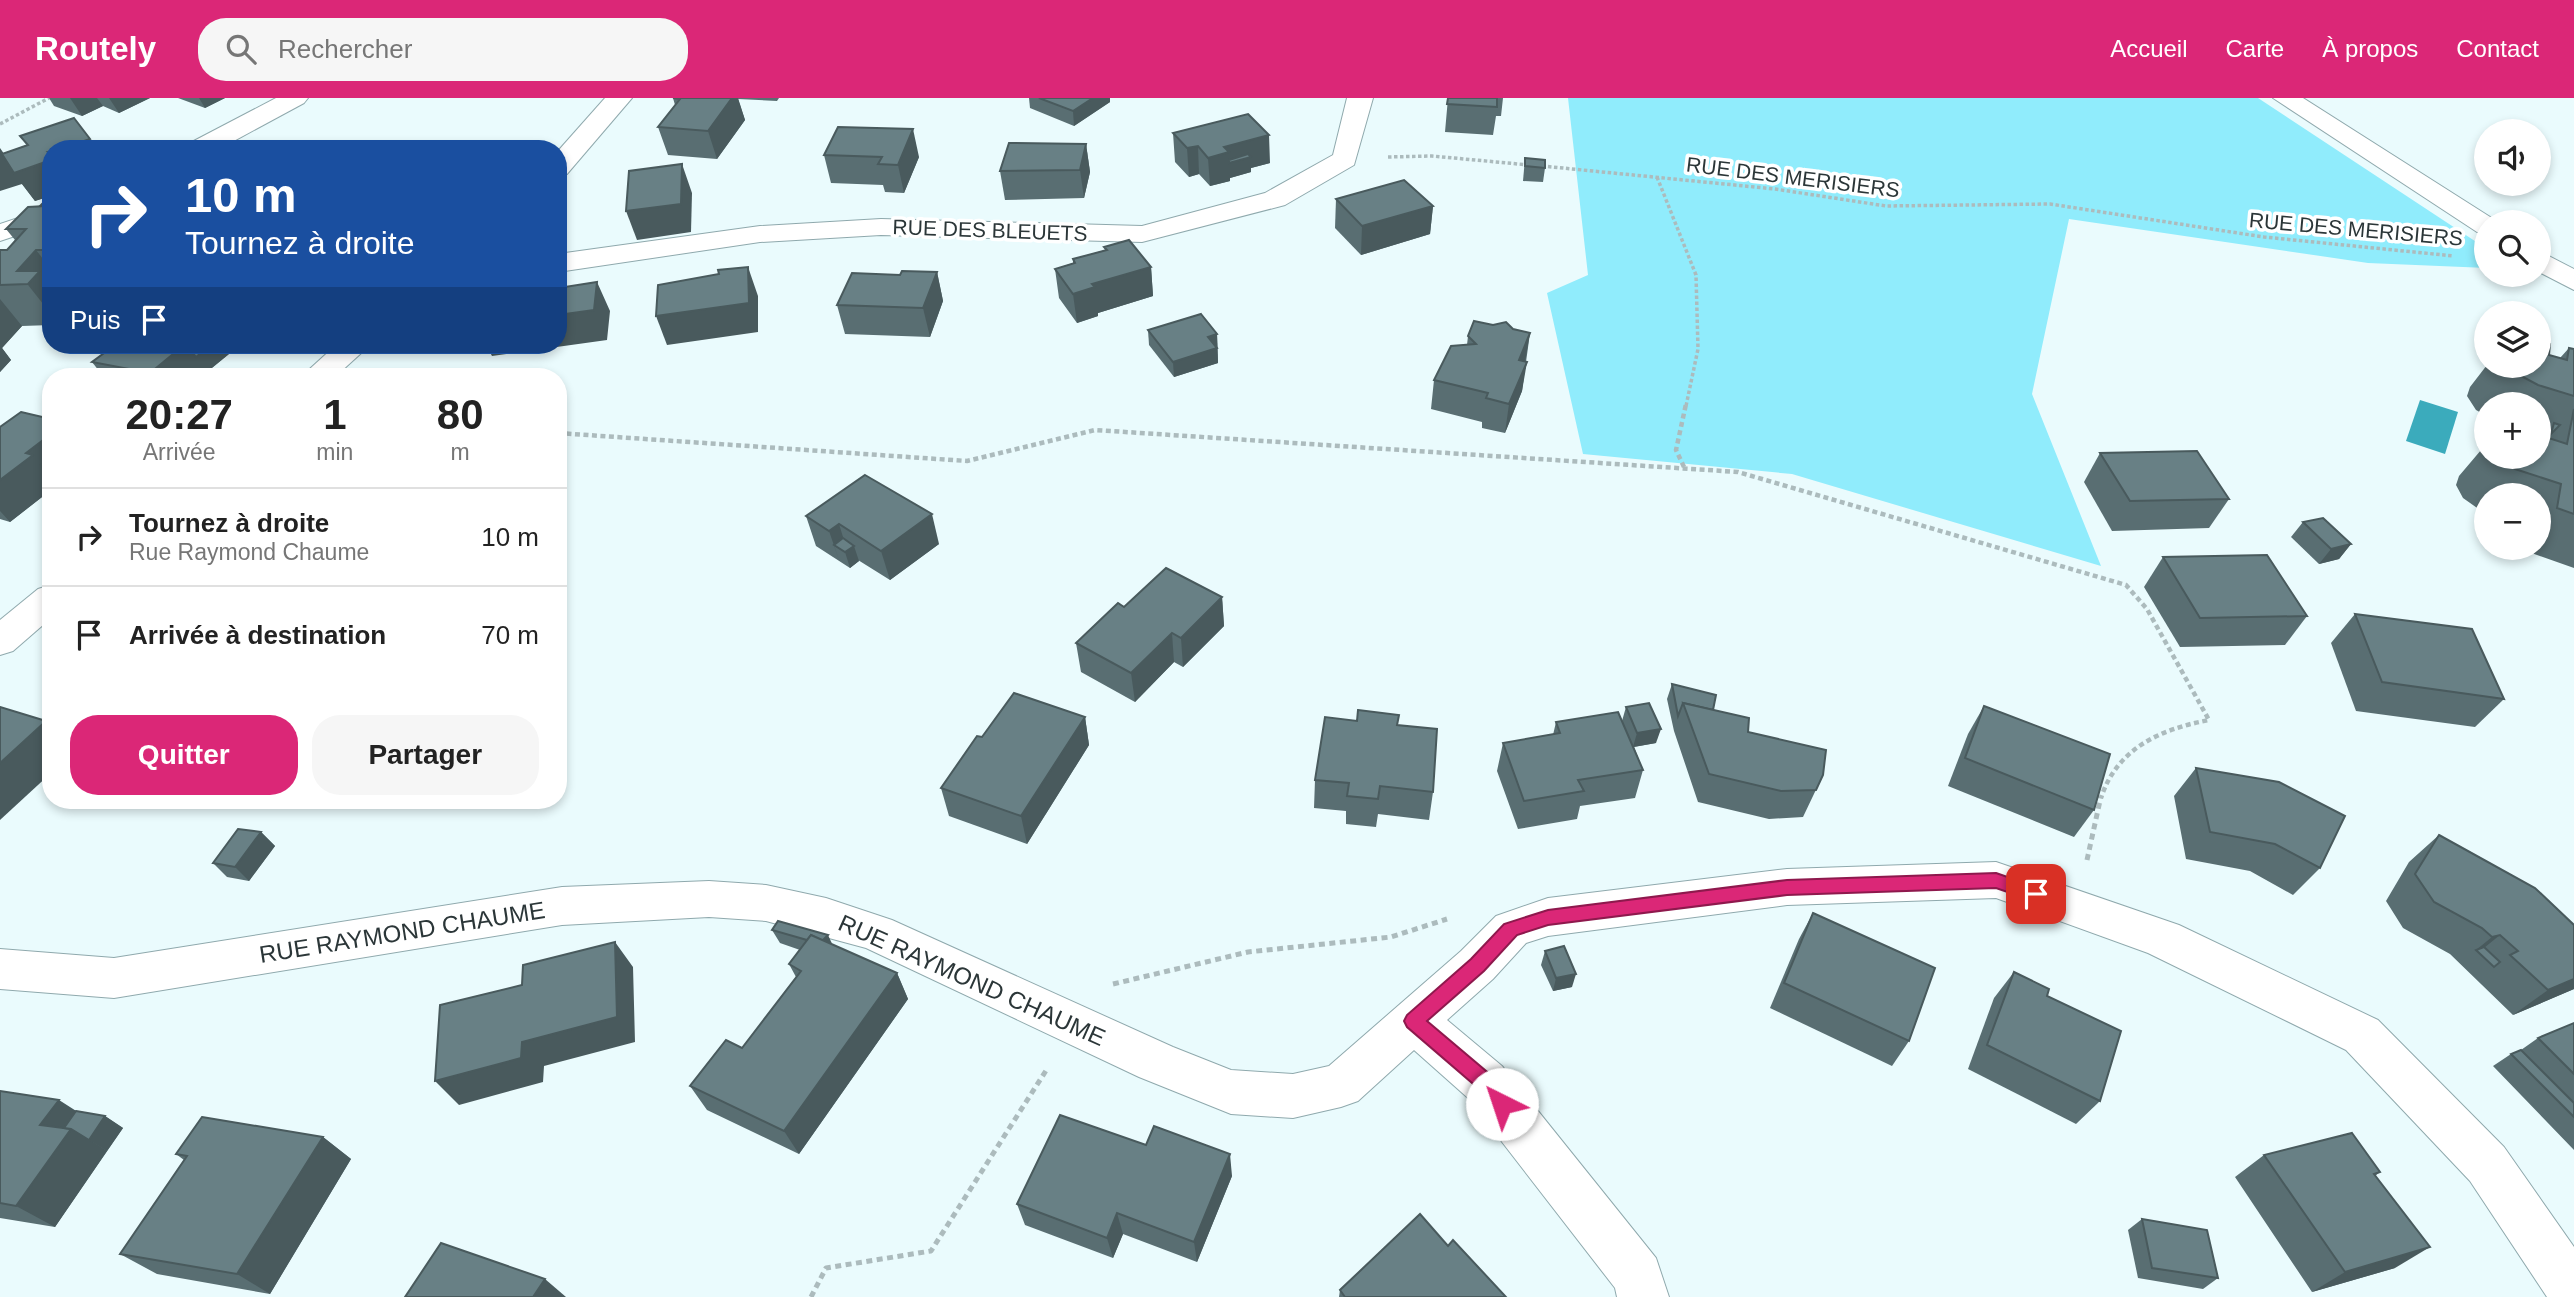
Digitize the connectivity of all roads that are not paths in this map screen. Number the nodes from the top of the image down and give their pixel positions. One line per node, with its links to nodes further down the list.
1 (295, 98): 5 (street)
2 (619, 98): 6 (street)
3 (1360, 98): 10 (street, RUE DES BLEUETS)
4 (2286, 98): 8 (street)
5 (216, 140)
6 (567, 158)
7 (42, 218): 9 (street)
8 (2474, 218)
9 (0, 233)
10 (567, 262)
11 (2551, 267): 12 (street)
12 (2574, 281)
13 (344, 354): 14 (street)
14 (327, 368)
15 (42, 606): 16 (street)
16 (0, 641)
17 (0, 969): 18 (street, RUE RAYMOND CHAUME)
18 (1414, 1021): 19 (street, RUE RAYMOND CHAUME); 20 (street)
19 (2574, 1291)
20 (1643, 1297)

